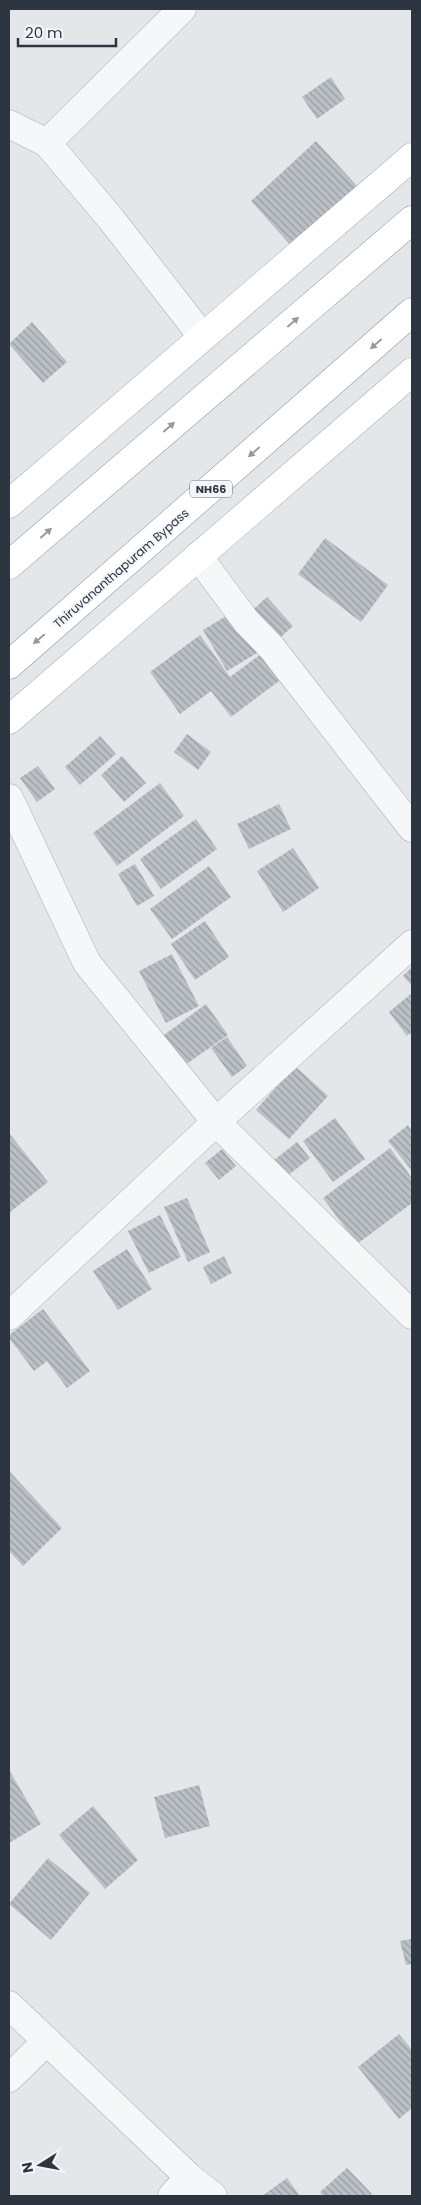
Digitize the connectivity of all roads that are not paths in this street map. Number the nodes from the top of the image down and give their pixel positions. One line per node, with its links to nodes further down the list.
1 (182, 9): 3 (street)
2 (9, 124): 3 (street)
3 (47, 143): 7 (street)
4 (412, 157): 7 (main road)
5 (412, 220): 11 (main road, one-way to 5)
6 (412, 312): 12 (main road, Thiruvananthapuram Bypass / NH66, one-way to 12)
7 (202, 336): 9 (main road)
8 (412, 372): 10 (main road)
9 (9, 504)
10 (198, 556): 13 (main road); 15 (street)
11 (9, 565)
12 (9, 665)
13 (9, 720)
14 (9, 798): 17 (street)
15 (412, 828)
16 (412, 944): 17 (street)
17 (216, 1122): 18 (street); 19 (street)
18 (411, 1313)
19 (9, 1316)
20 (9, 2005): 21 (street)
21 (47, 2040): 22 (street); 23 (street)
22 (9, 2078)
23 (181, 2186): 24 (street)
24 (213, 2196)

